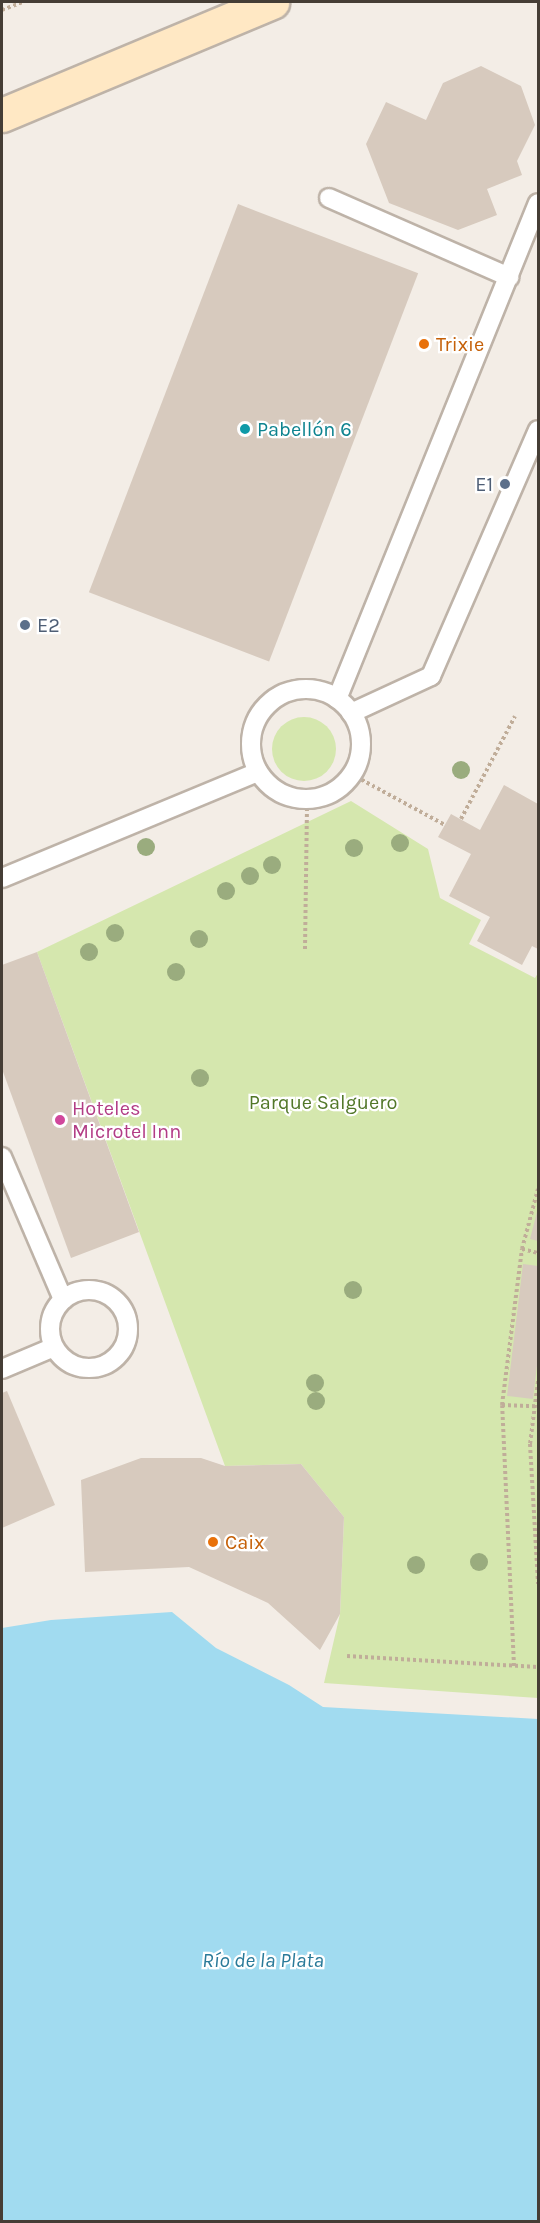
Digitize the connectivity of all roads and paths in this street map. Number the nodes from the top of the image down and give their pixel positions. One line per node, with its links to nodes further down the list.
1 (23, 2): 3 (path)
2 (272, 2): 4 (main road)
3 (2, 10)
4 (2, 115)
5 (329, 198): 7 (lane)
6 (538, 203): 7 (lane)
7 (509, 277): 9 (lane)
8 (538, 430): 10 (lane)
9 (337, 699): 10 (lane); 12 (lane)
10 (351, 713): 13 (lane)
11 (515, 716): 15 (path)
12 (258, 772): 14 (lane); 17 (lane)
13 (351, 774): 14 (lane); 16 (path)
14 (307, 800): 18 (path)
15 (461, 819)
16 (445, 825)
17 (2, 878)
18 (305, 949)
19 (2, 1157): 23 (lane)
20 (538, 1189): 21 (path)
21 (522, 1249): 22 (path); 27 (path)
22 (538, 1253)
23 (63, 1299): 24 (lane); 24 (lane)
24 (54, 1347): 25 (lane)
25 (2, 1369)
26 (538, 1381): 28 (path)
27 (502, 1405): 28 (path); 31 (path)
28 (535, 1406): 29 (path)
29 (538, 1584)
30 (347, 1656): 31 (path)
31 (514, 1666): 32 (path)
32 (538, 1667)

